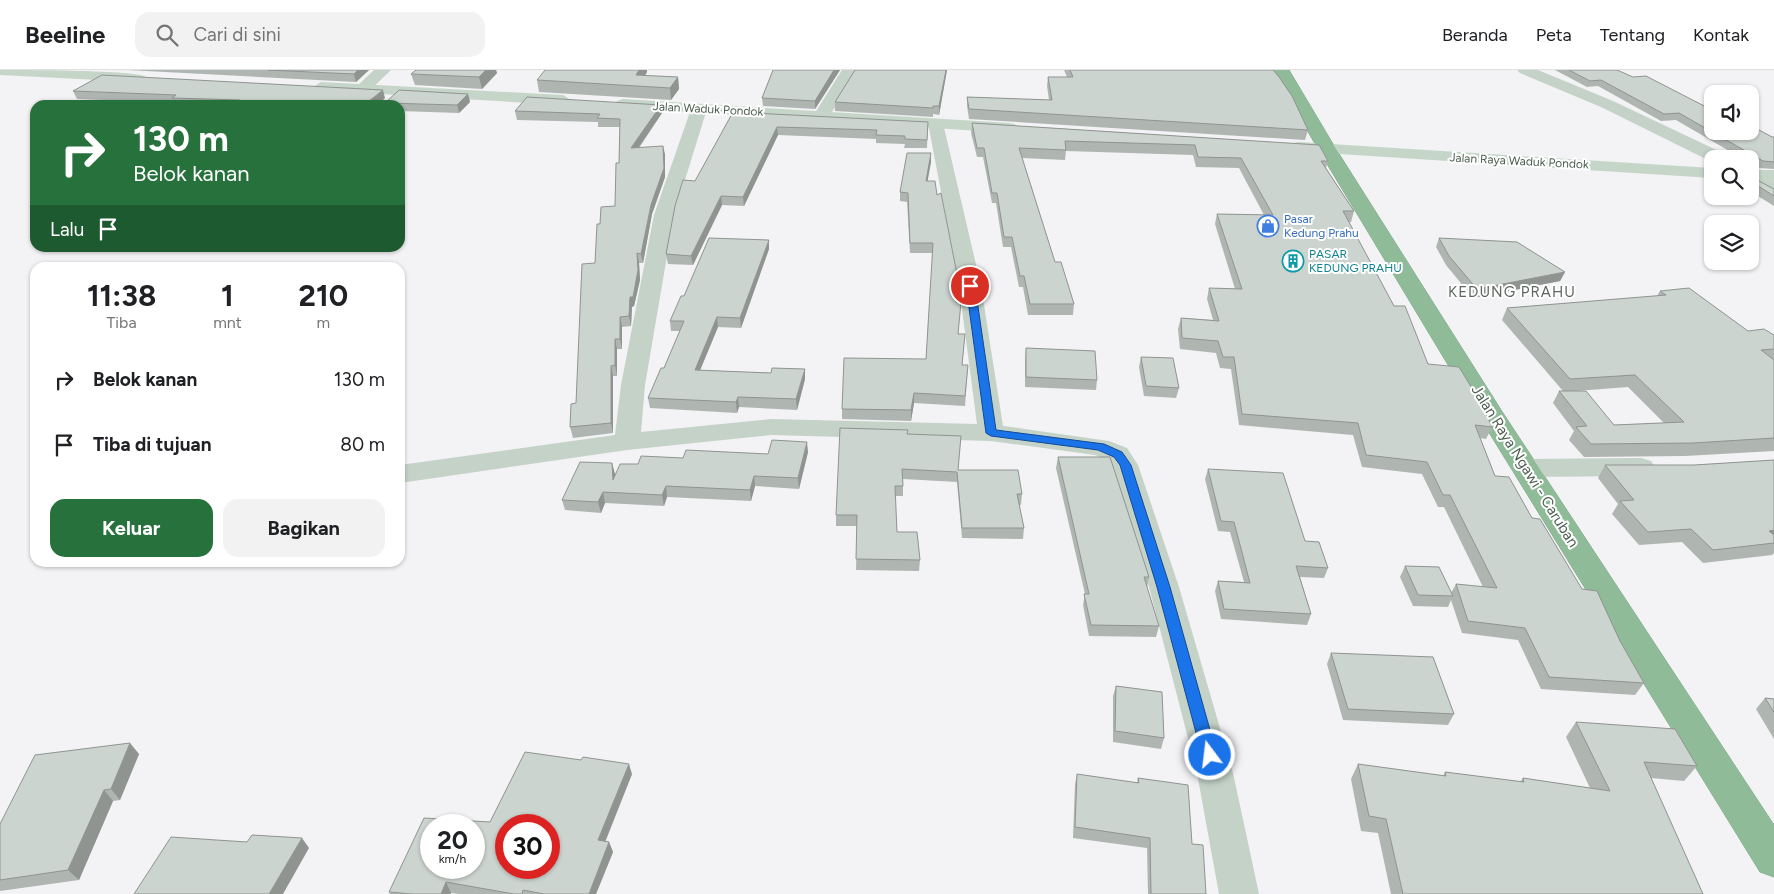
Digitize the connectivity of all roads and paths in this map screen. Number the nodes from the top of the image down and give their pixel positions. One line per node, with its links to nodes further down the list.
1 (0, 70): 6 (street)
2 (383, 70): 9 (street)
3 (850, 70): 13 (street)
4 (1281, 70): 17 (highway, Jalan Raya Ngawi - Caruban)
5 (1525, 70): 18 (street)
6 (91, 72): 7 (street)
7 (157, 78)
8 (304, 86): 9 (street)
9 (362, 89): 10 (street)
10 (582, 102)
11 (612, 103): 12 (street, Jalan Waduk Pondok)
12 (699, 109): 13 (street, Jalan Waduk Pondok); 25 (street)
13 (821, 116): 14 (street, Jalan Waduk Pondok)
14 (936, 123): 15 (street, Jalan Waduk Pondok); 24 (street)
15 (1022, 129)
16 (1287, 146): 17 (street)
17 (1326, 149): 19 (street, Jalan Raya Waduk Pondok); 27 (highway, Jalan Raya Ngawi - Caruban)
18 (1704, 151)
19 (1704, 172)
20 (1759, 175): 21 (street)
21 (1774, 176)
22 (1759, 180): 23 (street)
23 (1774, 190)
24 (991, 433): 25 (street); 30 (street)
25 (627, 442): 28 (street)
26 (1665, 467): 27 (street)
27 (1525, 468): 29 (highway, Jalan Raya Ngawi - Caruban)
28 (405, 473)
29 (1774, 859)
30 (1239, 894)

